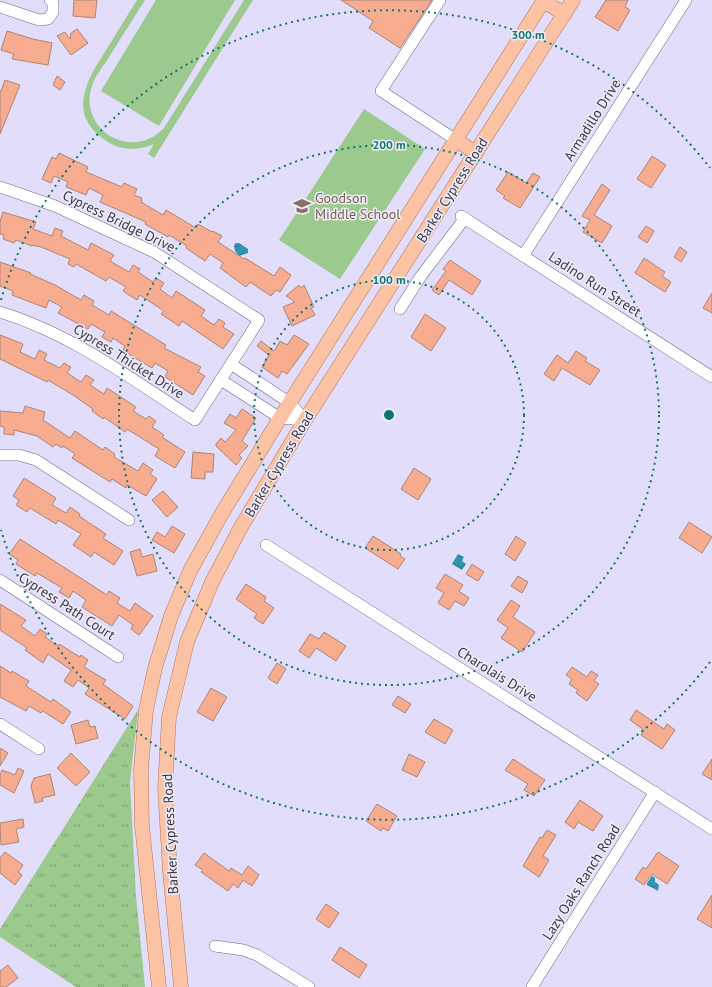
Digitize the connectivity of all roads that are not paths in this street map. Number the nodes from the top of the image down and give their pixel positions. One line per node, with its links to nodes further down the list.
1 (50, 0): 6 (street)
2 (440, 0): 8 (street)
3 (543, 0): 7 (main road); 8 (main road, Barker Cypress Road)
4 (574, 0): 7 (main road, Barker Cypress Road)
5 (686, 0): 11 (street, Armadillo Drive)
6 (0, 7)
7 (564, 14): 9 (main road, Barker Cypress Road)
8 (456, 140): 9 (main road); 17 (main road, Barker Cypress Road)
9 (476, 153): 19 (main road, Barker Cypress Road)
10 (0, 187): 14 (street, Cypress Bridge Drive)
11 (523, 256): 12 (street, Ladino Run Street); 15 (street, Ladino Run Street)
12 (400, 309)
13 (0, 312): 16 (street, Cypress Thicket Drive)
14 (231, 364): 16 (street); 17 (street)
15 (712, 377)
16 (222, 380): 18 (street)
17 (290, 403): 18 (main road, Barker Cypress Road); 19 (street)
18 (280, 418): 19 (street); 30 (main road, Barker Cypress Road)
19 (305, 420): 31 (main road, Barker Cypress Road)
20 (0, 455): 21 (street)
21 (129, 520)
22 (266, 545): 27 (street, Charolais Drive)
23 (0, 580): 24 (street, Cypress Path Court)
24 (118, 658)
25 (0, 724): 26 (street)
26 (39, 749)
27 (655, 792): 28 (street, Charolais Drive); 33 (street, Lazy Oaks Ranch Road)
28 (712, 829)
29 (215, 946): 32 (street)
30 (159, 987)
31 (181, 987)
32 (309, 987)
33 (532, 987)

